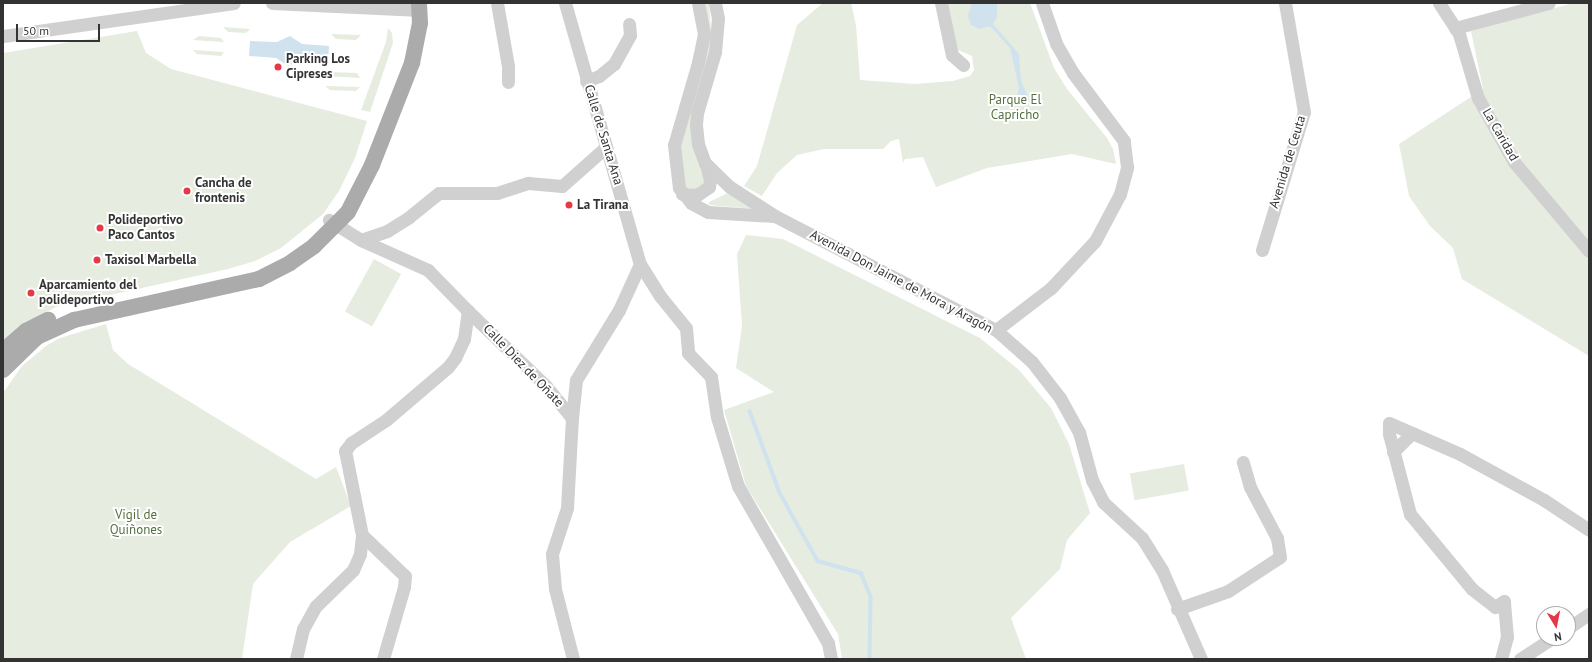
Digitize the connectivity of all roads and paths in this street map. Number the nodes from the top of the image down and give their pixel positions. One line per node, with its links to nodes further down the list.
1 (234, 3): 15 (street)
2 (272, 3): 12 (street)
3 (497, 3): 18 (street)
4 (565, 3): 17 (street, Calle de Santa Ana)
5 (698, 3): 21 (street)
6 (715, 3): 20 (street, Avenida Don Jaime de Mora y Aragón)
7 (941, 3): 16 (street)
8 (1042, 3): 29 (street)
9 (1285, 3): 25 (street, Avenida de Ceuta)
10 (1439, 3): 14 (street, La Caridad)
11 (1548, 3): 14 (street)
12 (414, 7): 23 (main road)
13 (629, 24): 17 (street)
14 (1455, 28): 26 (street, La Caridad)
15 (3, 36)
16 (963, 65)
17 (586, 80): 19 (street, Calle de Santa Ana)
18 (508, 82)
19 (606, 147): 24 (street); 27 (street, Calle de Santa Ana)
20 (706, 163): 21 (street); 22 (street, Avenida Don Jaime de Mora y Aragón)
21 (682, 194): 22 (street, Avenida Don Jaime de Mora y Aragón)
22 (776, 216): 29 (street, Avenida Don Jaime de Mora y Aragón)
23 (332, 223): 24 (street, Calle Diez de Oñate); 30 (main road); 31 (main road)
24 (362, 240): 28 (street, Calle Diez de Oñate)
25 (1262, 250)
26 (1589, 251)
27 (640, 264): 32 (street); 45 (street, Calle de Santa Ana)
28 (468, 311): 32 (street, Calle Diez de Oñate); 37 (street)
29 (996, 330): 38 (street, Avenida Don Jaime de Mora y Aragón)
30 (3, 351)
31 (3, 370)
32 (572, 418): 44 (street, Calle Diez de Oñate)
33 (1412, 433): 34 (street); 34 (street); 36 (street)
34 (1393, 452): 47 (street)
35 (1243, 462): 38 (street)
36 (1589, 530)
37 (362, 535): 42 (street); 43 (street)
38 (1177, 609): 46 (street, Avenida Don Jaime de Mora y Aragón)
39 (1589, 614): 40 (street)
40 (1576, 623)
41 (1540, 646): 48 (street)
42 (296, 659)
43 (384, 659)
44 (573, 659)
45 (831, 659)
46 (1201, 659)
47 (1500, 659)
48 (1520, 659)

